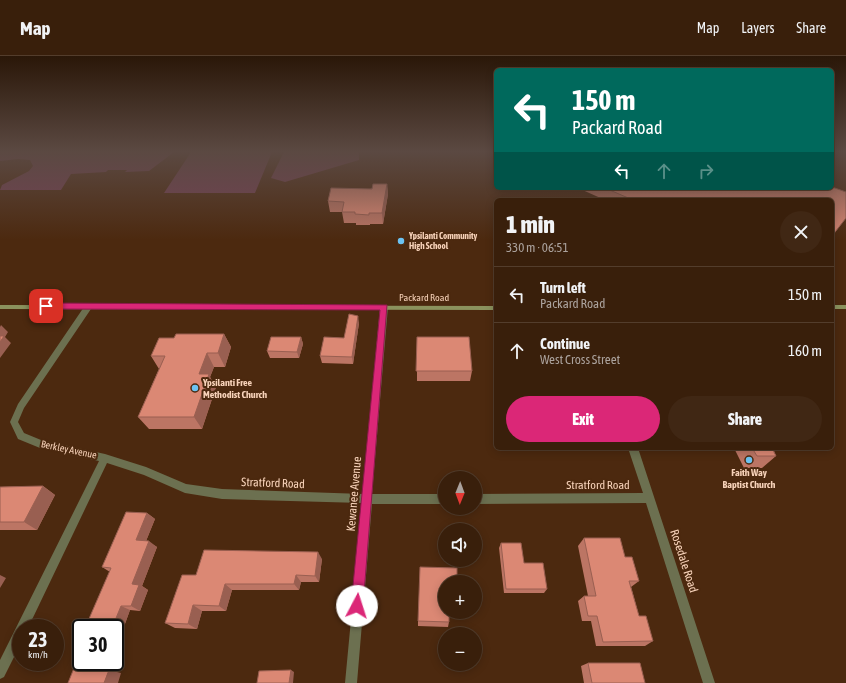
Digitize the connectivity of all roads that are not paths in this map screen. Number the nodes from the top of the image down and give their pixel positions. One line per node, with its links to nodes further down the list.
1 (89, 306): 2 (main road, Packard Road); 3 (main road, Packard Road); 8 (street, Berkley Avenue)
2 (0, 307)
3 (384, 307): 5 (main road, Packard Road); 10 (street, Kewanee Avenue)
4 (846, 307): 6 (main road)
5 (494, 308)
6 (834, 308)
7 (634, 450): 9 (street, Rosedale Road)
8 (106, 458): 10 (street, Stratford Road); 13 (street, Berkley Avenue)
9 (650, 498): 12 (street, Stratford Road); 17 (street, Rosedale Road)
10 (366, 499): 11 (street, Stratford Road); 16 (street, Kewanee Avenue)
11 (438, 499)
12 (482, 499)
13 (27, 619)
14 (12, 649): 15 (street, Berkley Avenue)
15 (0, 673)
16 (351, 683)
17 (709, 683)

